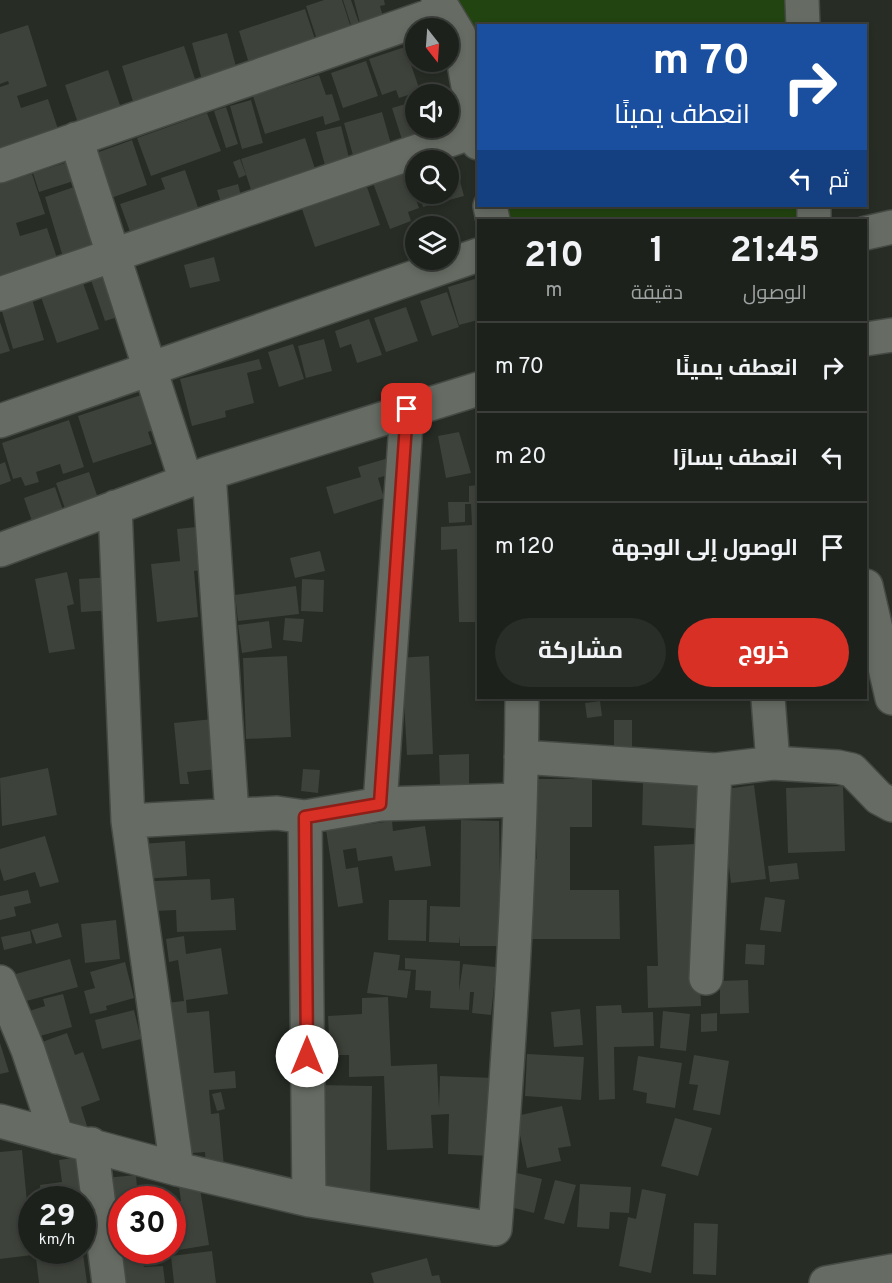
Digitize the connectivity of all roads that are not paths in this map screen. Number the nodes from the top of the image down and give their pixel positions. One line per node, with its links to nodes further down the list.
1 (802, 0): 3 (street)
2 (441, 6): 4 (street); 5 (street)
3 (803, 24)
4 (477, 137): 9 (street)
5 (76, 139): 6 (street); 9 (street)
6 (0, 166)
7 (892, 228): 8 (street)
8 (867, 233)
9 (112, 255): 11 (street); 14 (street)
10 (477, 255): 14 (street)
11 (0, 294)
12 (892, 335): 13 (street)
13 (867, 339)
14 (150, 370): 17 (street); 18 (street)
15 (477, 389): 16 (street)
16 (407, 409): 18 (street); 31 (street)
17 (0, 422)
18 (198, 477): 19 (street); 33 (street)
19 (115, 507): 20 (street); 35 (street)
20 (0, 550)
21 (892, 581): 22 (street)
22 (867, 586)
23 (867, 590): 24 (street)
24 (892, 698)
25 (522, 699): 27 (street)
26 (768, 699): 28 (street)
27 (521, 757): 29 (street); 30 (street)
28 (773, 763): 29 (street); 32 (street)
29 (715, 770): 36 (street)
30 (519, 800): 31 (street); 42 (street)
31 (380, 804): 34 (street)
32 (892, 805)
33 (232, 814): 34 (street); 35 (street)
34 (305, 817): 42 (street)
35 (128, 821): 41 (street)
36 (706, 978)
37 (0, 982): 39 (street)
38 (0, 1121): 39 (street)
39 (57, 1137): 40 (street)
40 (91, 1144): 41 (street); 45 (street)
41 (177, 1169): 42 (street)
42 (309, 1200)
43 (891, 1275): 44 (street)
44 (846, 1281)
45 (109, 1283)

